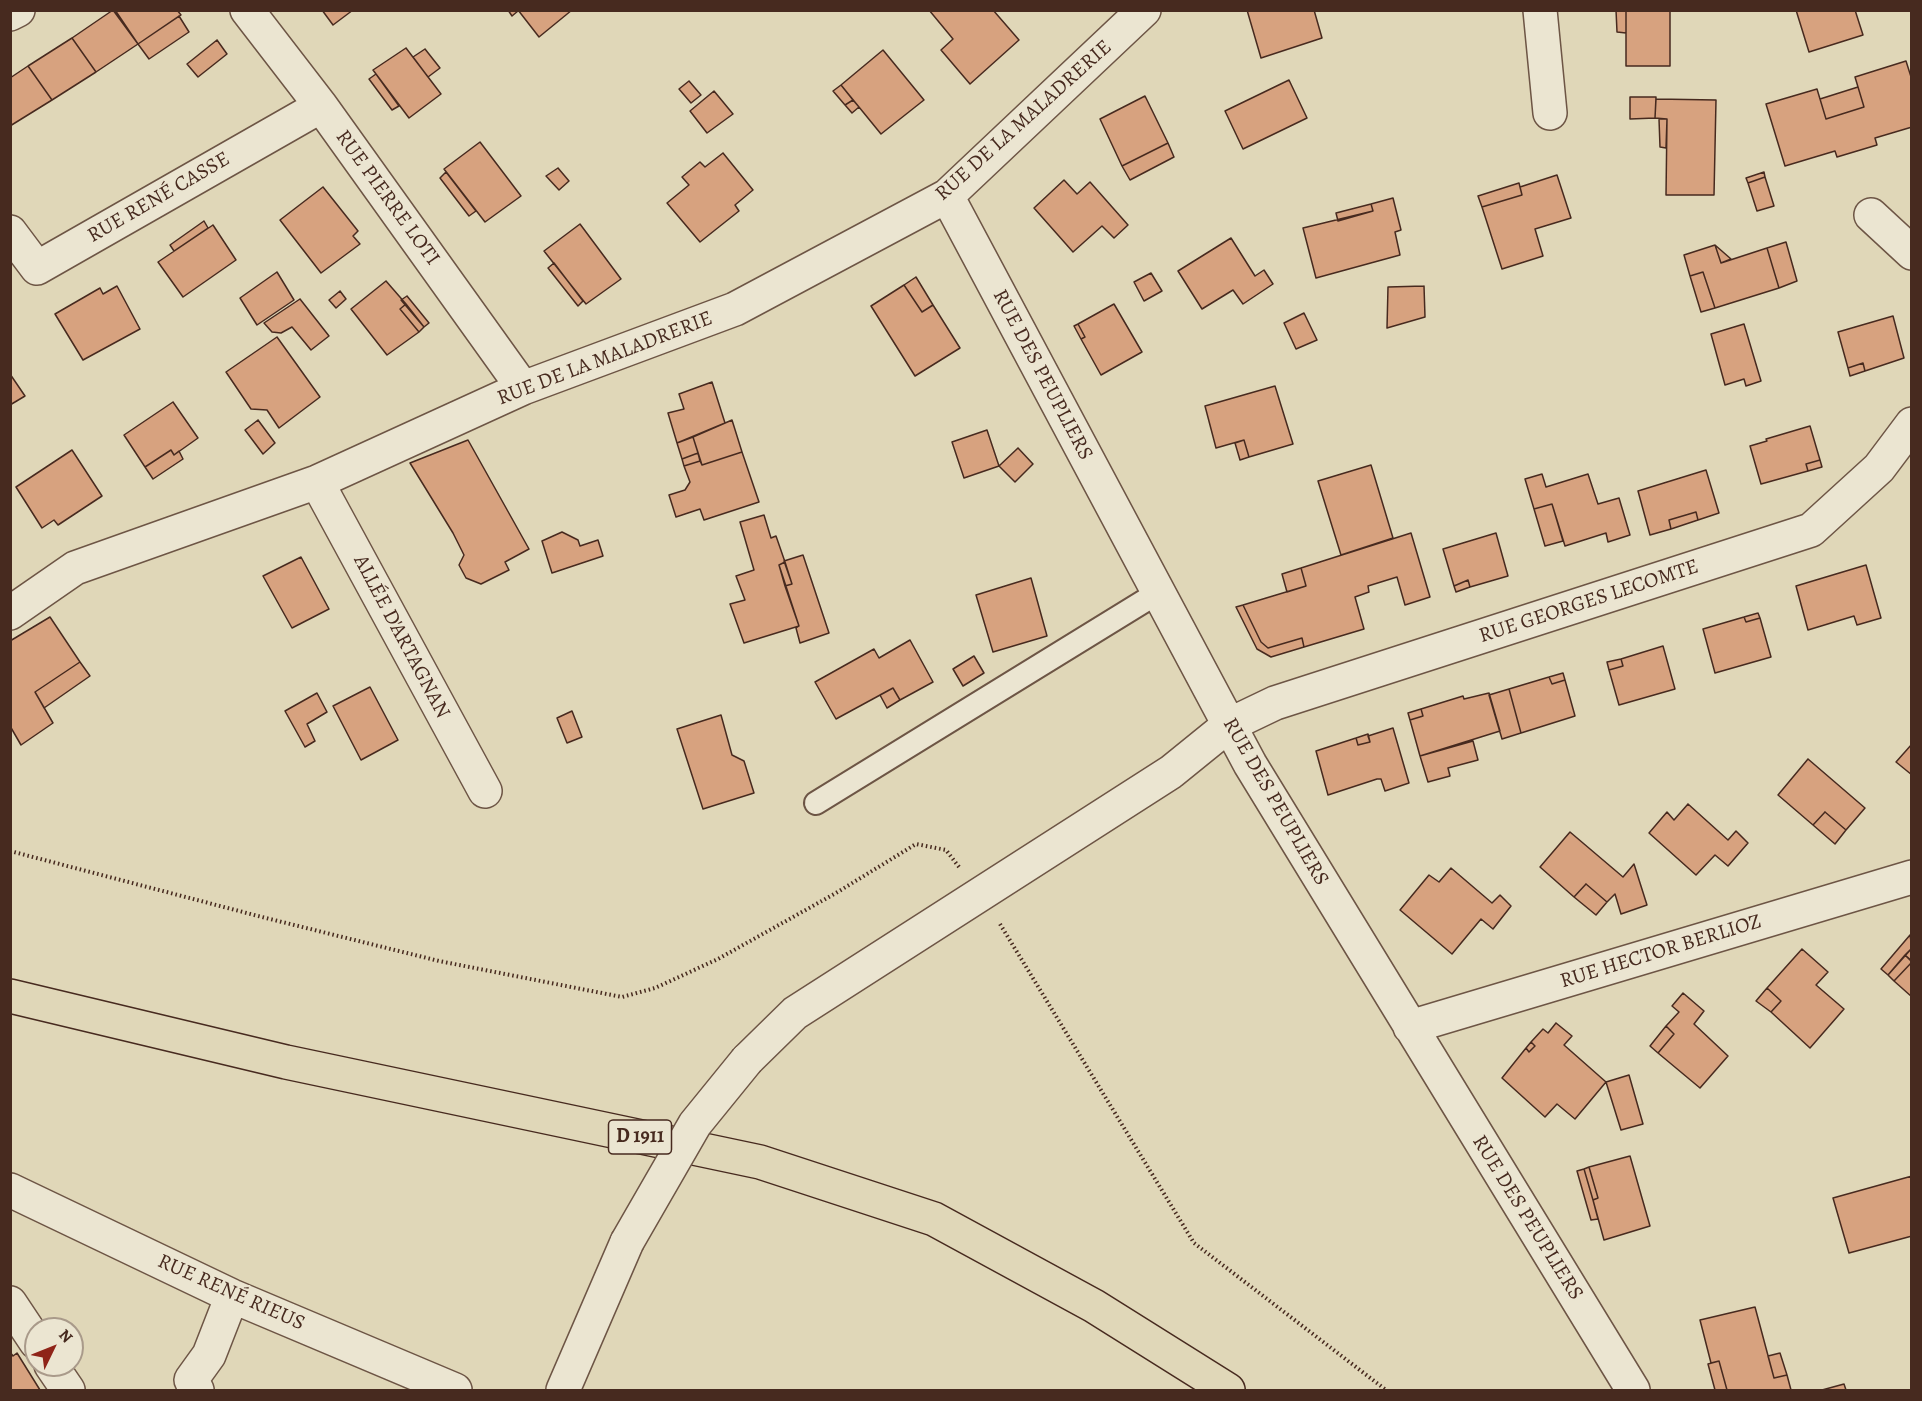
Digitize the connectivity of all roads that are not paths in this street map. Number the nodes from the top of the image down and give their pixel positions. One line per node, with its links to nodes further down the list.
1 (18, 10): 5 (street)
2 (247, 10): 6 (street, RUE PIERRE LOTI)
3 (1144, 10): 8 (street, RUE DE LA MALADRERIE)
4 (1540, 10): 7 (street)
5 (10, 14)
6 (321, 106): 10 (street, RUE RENÉ CASSE); 12 (street, RUE PIERRE LOTI)
7 (1550, 113)
8 (947, 196): 12 (street, RUE DE LA MALADRERIE); 15 (street, RUE DES PEUPLIERS)
9 (1870, 215): 11 (street)
10 (10, 232)
11 (1911, 253)
12 (523, 388): 14 (street, RUE DE LA MALADRERIE)
13 (1911, 424): 17 (street, RUE GEORGES LECOMTE)
14 (317, 482): 16 (street, RUE DE LA MALADRERIE); 18 (street, ALLÉE D'ARTAGNAN)
15 (1159, 592): 17 (street, RUE DES PEUPLIERS); 19 (lane)
16 (10, 613)
17 (1230, 725): 22 (street, RUE DES PEUPLIERS); 31 (street, RUE GEORGES LECOMTE, bridge)
18 (485, 791)
19 (816, 803)
20 (1911, 877): 22 (street, RUE HECTOR BERLIOZ)
21 (10, 996): 32 (main road, D 1911)
22 (1410, 1027): 33 (street, RUE DES PEUPLIERS)
23 (10, 1190): 24 (street, RUE RENÉ RIEUS)
24 (232, 1296): 28 (street); 30 (street, RUE RENÉ RIEUS)
25 (10, 1303): 26 (street)
26 (24, 1324)
27 (59, 1377): 29 (street)
28 (188, 1387)
29 (68, 1390)
30 (455, 1390)
31 (563, 1390)
32 (1228, 1390)
33 (1633, 1390)

